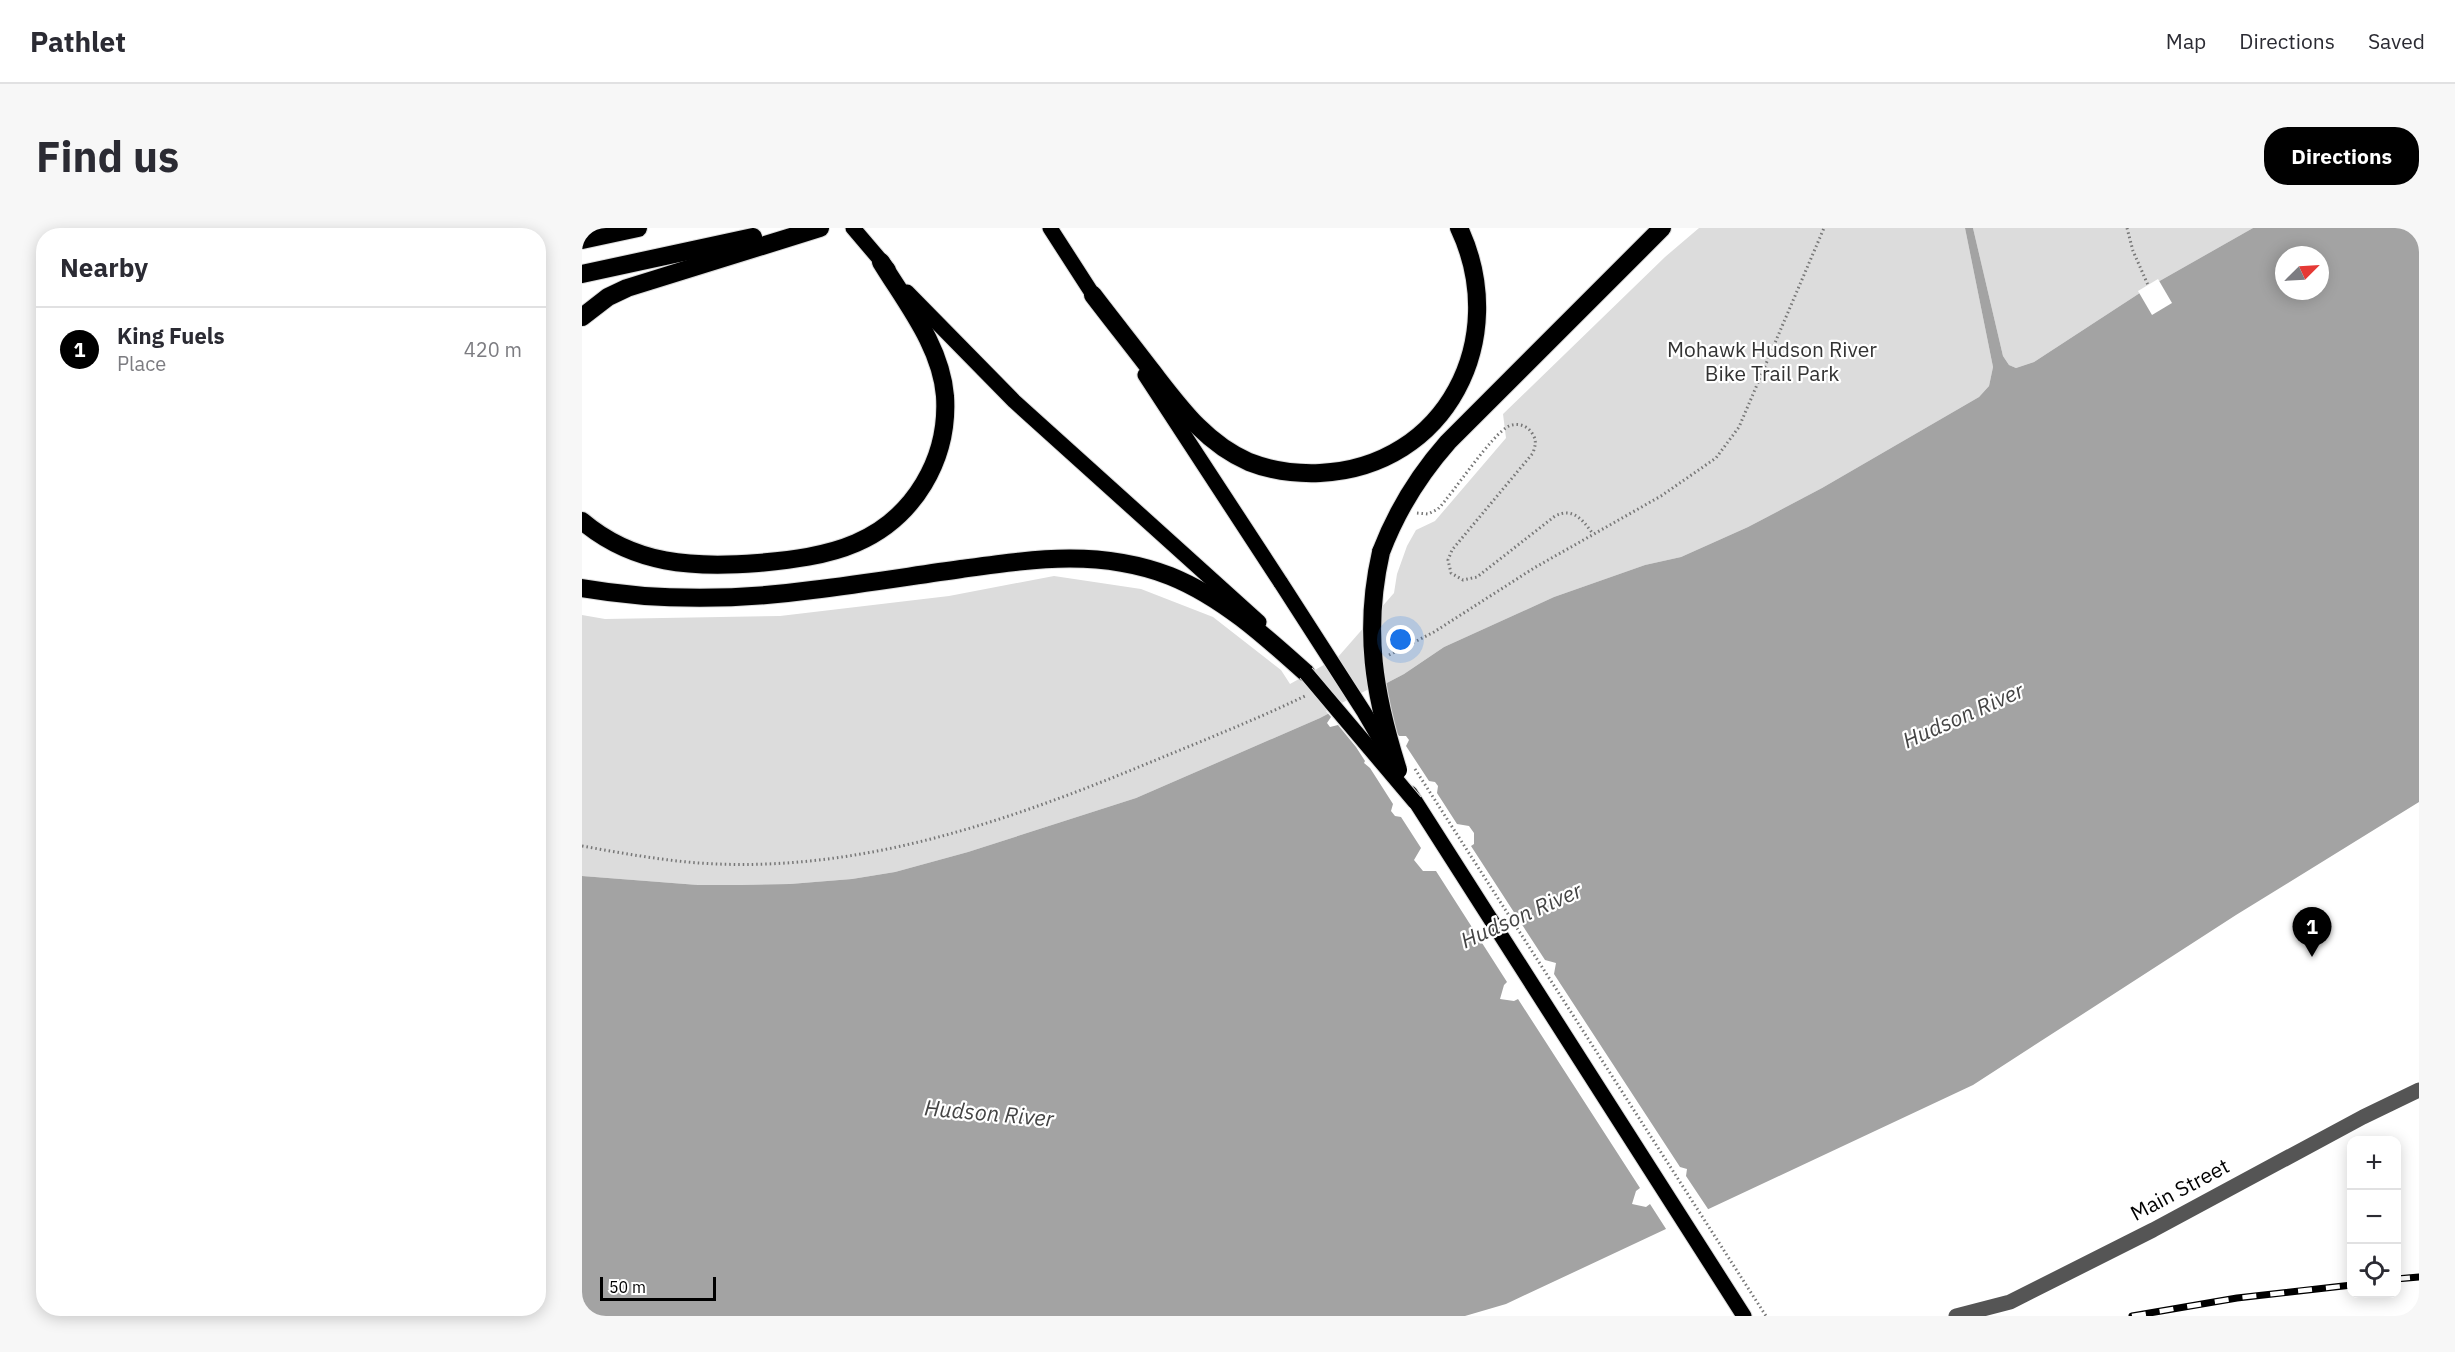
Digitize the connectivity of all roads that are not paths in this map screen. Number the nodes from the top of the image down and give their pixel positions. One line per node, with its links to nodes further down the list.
1 (638, 228): 8 (highway)
2 (797, 228): 10 (highway)
3 (820, 228): 12 (highway)
4 (853, 228): 9 (main road)
5 (1050, 228): 11 (main road)
6 (1458, 228): 11 (highway)
7 (1662, 228): 17 (highway, bridge)
8 (582, 240)
9 (881, 262): 13 (highway); 15 (main road)
10 (582, 274)
11 (1093, 295): 17 (main road, bridge)
12 (582, 317)
13 (582, 521)
14 (582, 588): 15 (highway)
15 (1261, 629): 16 (highway)
16 (1306, 673): 18 (main road, bridge)
17 (1405, 767): 18 (main road, bridge)
18 (1414, 802): 20 (main road)
19 (2419, 1089): 21 (street, Main Street)
20 (1744, 1316)
21 (1956, 1316)

